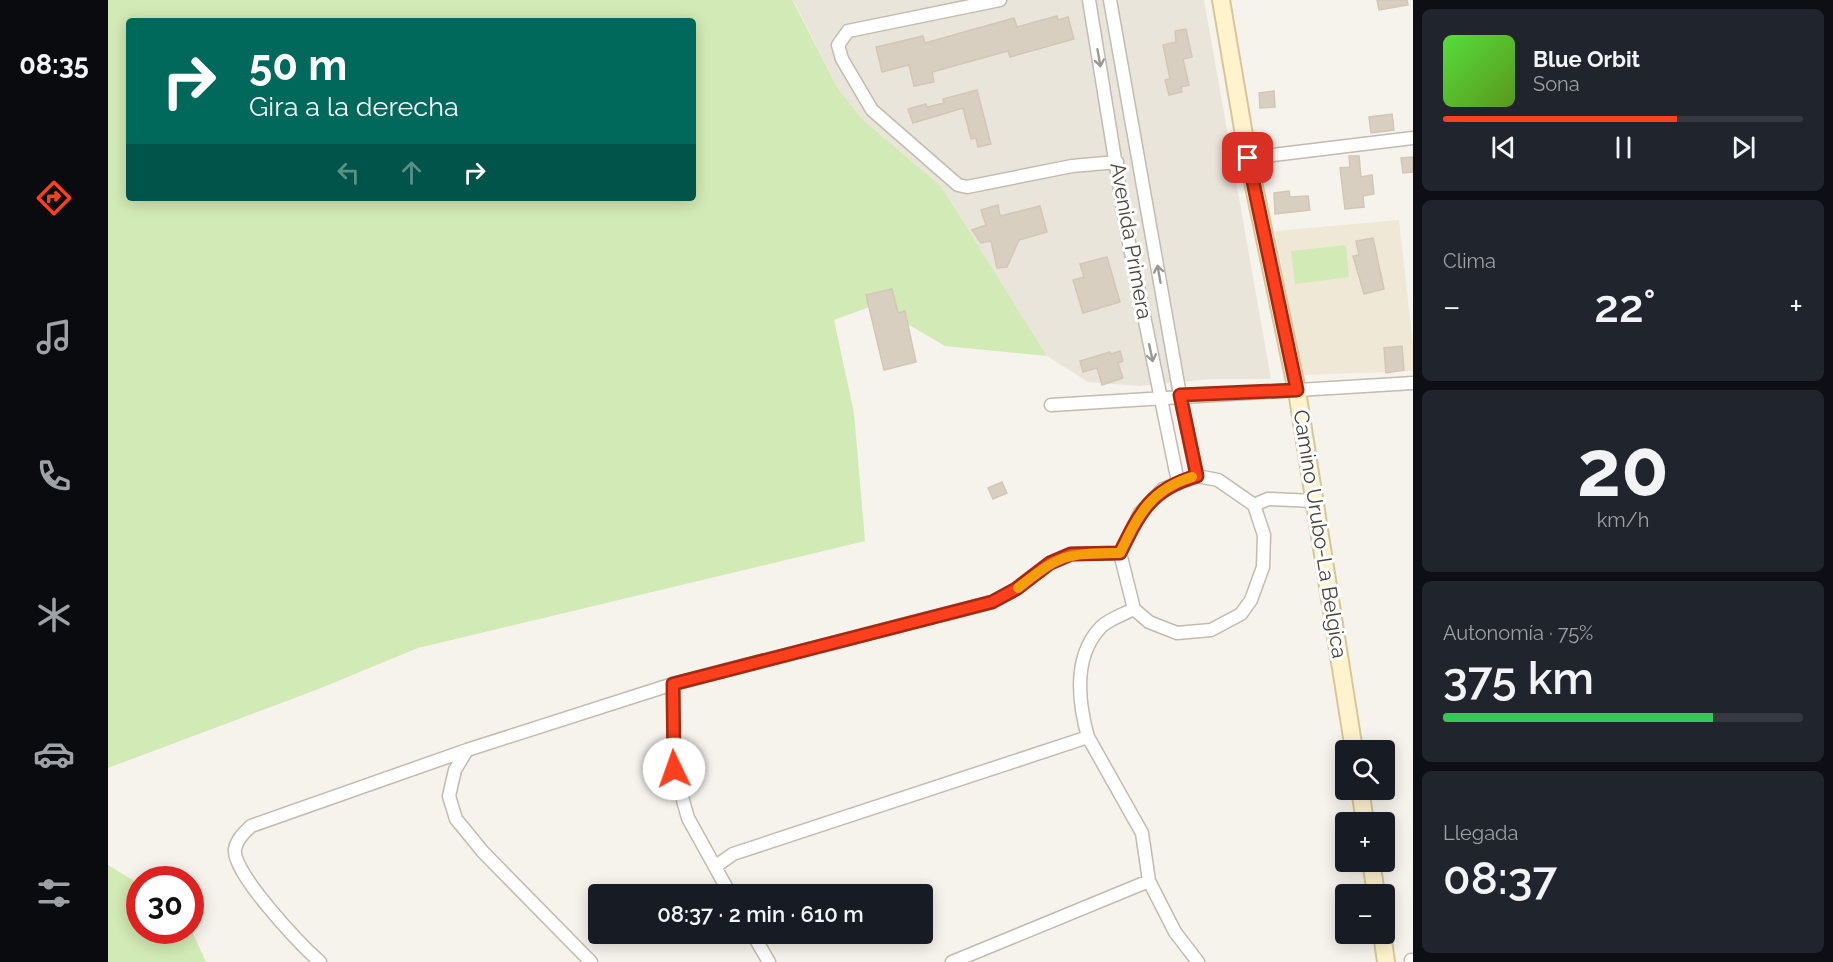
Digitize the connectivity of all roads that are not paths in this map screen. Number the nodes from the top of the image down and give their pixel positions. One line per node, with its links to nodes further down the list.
1 (1000, 0): 7 (street)
2 (1089, 0): 7 (street, Avenida Primera, one-way to 7)
3 (1110, 0): 10 (street, Avenida Primera, one-way to 3)
4 (1221, 0): 6 (main road, Camino Urubo-La Belgica)
5 (1413, 138): 6 (street)
6 (1248, 158): 9 (main road, Camino Urubo-La Belgica)
7 (1117, 162): 11 (street, Avenida Primera, one-way to 11)
8 (1413, 383): 9 (street)
9 (1297, 390): 10 (street); 15 (main road, Camino Urubo-La Belgica)
10 (1180, 395): 11 (street); 13 (street, Avenida Primera)
11 (1160, 397): 12 (street); 14 (street, Avenida Primera)
12 (1051, 405)
13 (1197, 476): 14 (street); 16 (street)
14 (1178, 482): 17 (street)
15 (1314, 501): 16 (street); 21 (main road, Camino Urubo-La Belgica)
16 (1254, 505): 18 (street)
17 (1120, 553): 18 (street); 19 (street)
18 (1134, 609): 20 (street)
19 (673, 684): 22 (street); 23 (street)
20 (1088, 737): 23 (street); 24 (street)
21 (1352, 740)
22 (467, 750): 28 (street); 29 (street)
23 (716, 866): 25 (street)
24 (1149, 881): 31 (street); 32 (street)
25 (725, 884)
26 (758, 944): 30 (street)
27 (1384, 944): 33 (main road)
28 (320, 962)
29 (591, 962)
30 (769, 962)
31 (952, 962)
32 (1198, 962)
33 (1386, 962)

